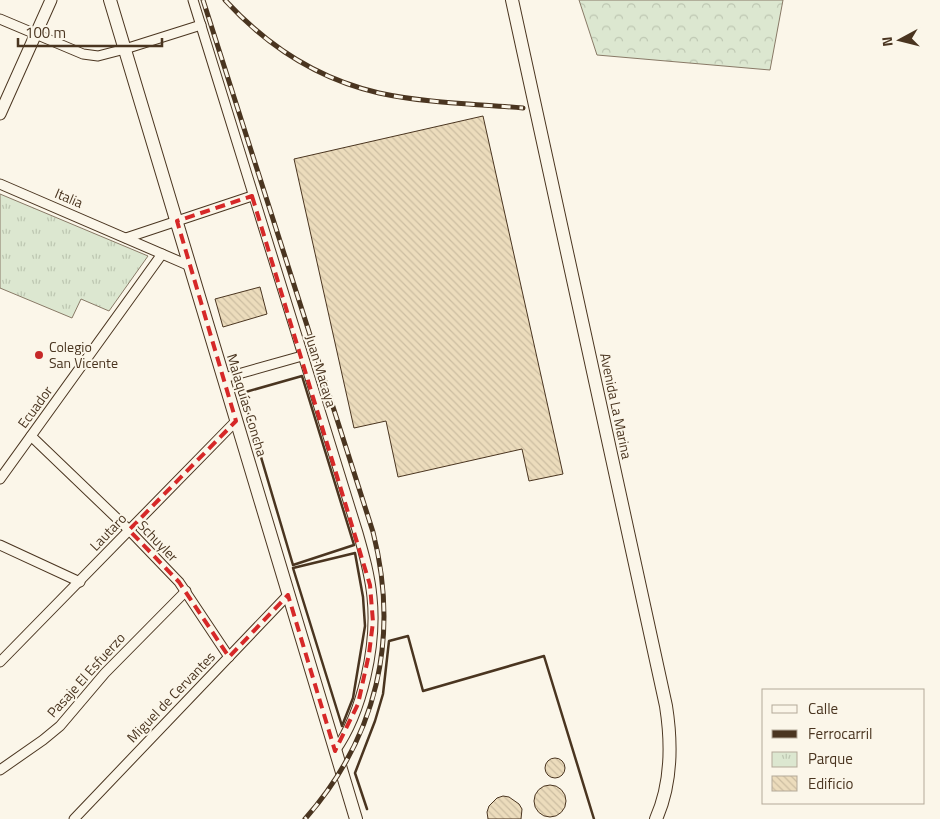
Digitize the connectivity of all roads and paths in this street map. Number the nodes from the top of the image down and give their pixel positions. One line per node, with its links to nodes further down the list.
1 (51, 0): 7 (street)
2 (110, 0): 8 (main road, Malaquías Concha)
3 (193, 0): 6 (street, Juan Macaya)
4 (512, 0): 32 (main road, Avenida La Marina)
5 (0, 19): 7 (street)
6 (201, 25): 8 (street); 11 (street, Juan Macaya)
7 (36, 34): 8 (street); 9 (street)
8 (125, 49): 12 (main road, Malaquías Concha)
9 (0, 114)
10 (0, 184): 13 (street, Italia)
11 (252, 196): 12 (street); 16 (street, Juan Macaya)
12 (177, 221): 13 (street); 15 (main road, Malaquías Concha)
13 (126, 238): 14 (street, Italia)
14 (162, 254): 15 (street, Italia); 19 (street, Ecuador)
15 (190, 266): 17 (main road, Malaquías Concha)
16 (302, 356): 17 (street); 28 (street, Juan Macaya)
17 (224, 378): 18 (main road, Malaquías Concha)
18 (236, 421): 21 (street, Lautaro); 25 (main road, Malaquías Concha)
19 (31, 436): 20 (street, Ecuador); 21 (street, Schuyler)
20 (0, 479)
21 (129, 530): 23 (street, Lautaro); 24 (street, Schuyler)
22 (0, 546): 23 (street)
23 (80, 582): 27 (street, Lautaro)
24 (186, 592): 26 (street, Schuyler); 29 (street, Pasaje El Esfuerzo)
25 (288, 595): 26 (street, Miguel de Cervantes); 28 (main road, Malaquías Concha)
26 (229, 657): 30 (street, Miguel de Cervantes)
27 (0, 662)
28 (335, 751): 31 (main road, Malaquías Concha)
29 (0, 770)
30 (74, 819)
31 (356, 819)
32 (656, 819)

